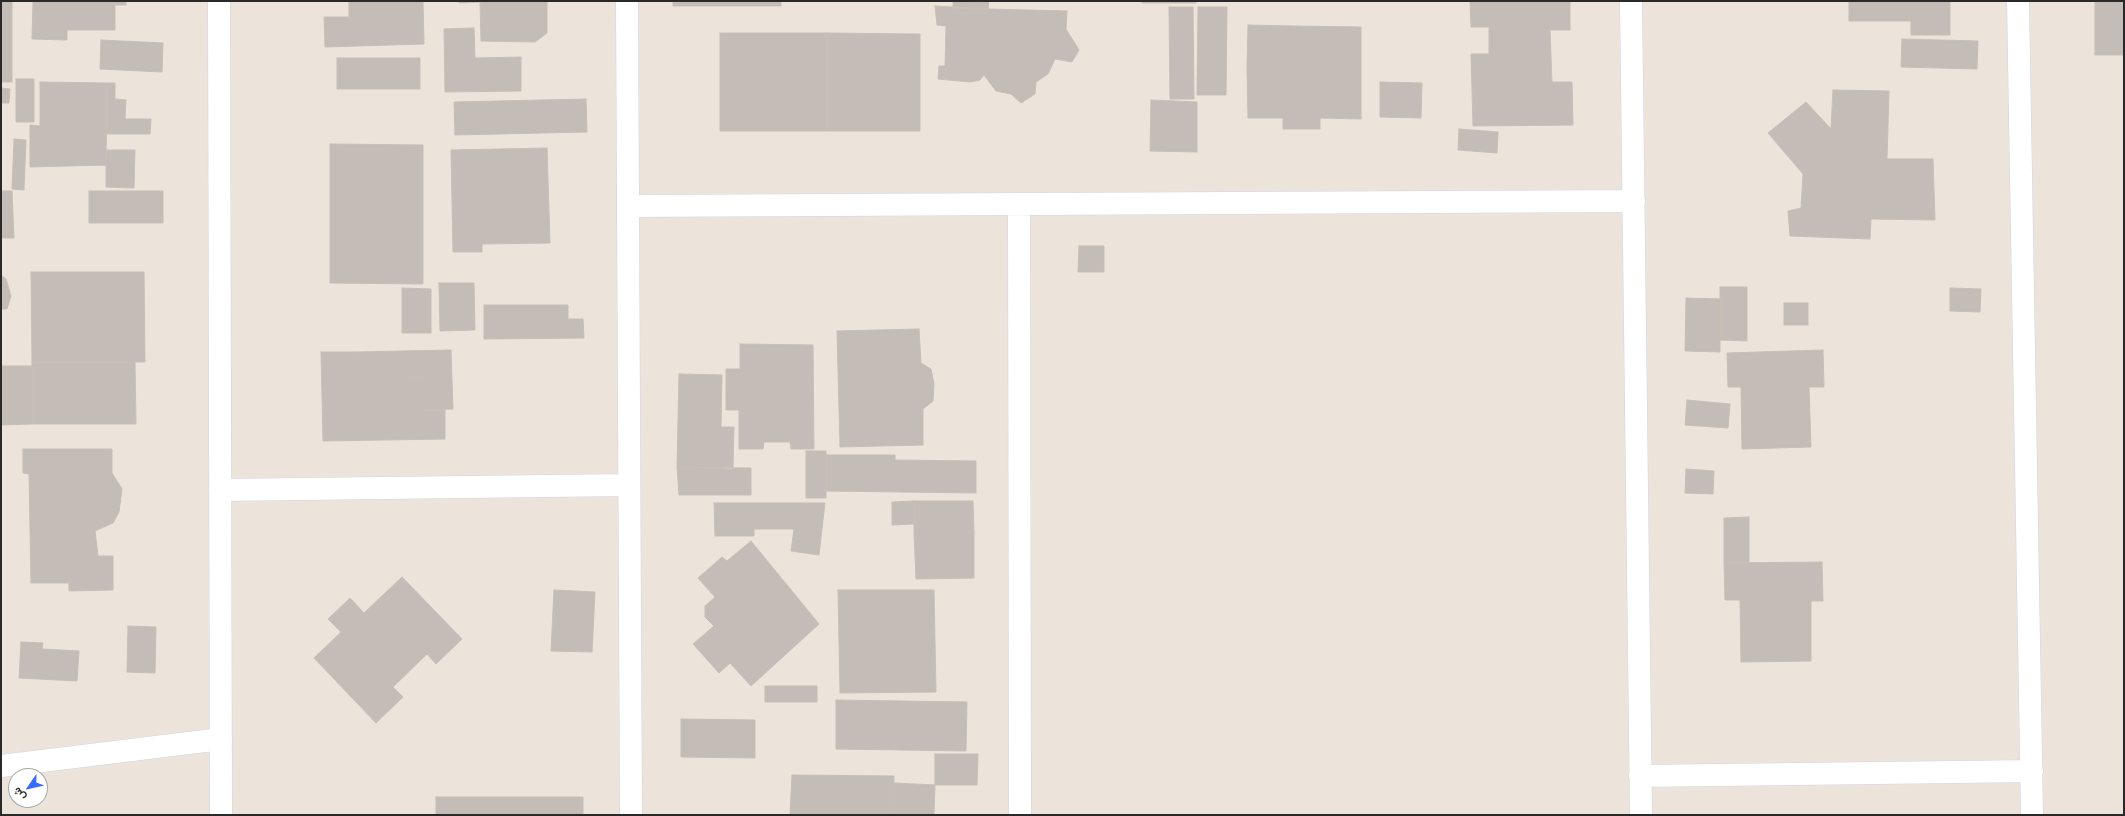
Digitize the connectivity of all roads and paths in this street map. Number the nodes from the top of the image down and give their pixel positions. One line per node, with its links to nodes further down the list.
1 (219, 1): 9 (street)
2 (627, 1): 7 (street)
3 (1631, 1): 5 (street)
4 (2018, 1): 12 (street)
5 (1634, 202): 6 (street); 13 (street)
6 (1019, 204): 7 (street); 16 (street)
7 (628, 206): 8 (street)
8 (629, 485): 9 (street); 15 (street)
9 (220, 490): 10 (street)
10 (220, 738): 11 (street); 14 (street)
11 (1, 766)
12 (2032, 771): 13 (street); 18 (street)
13 (1640, 776): 17 (street)
14 (221, 815)
15 (631, 815)
16 (1020, 815)
17 (1641, 815)
18 (2032, 815)

